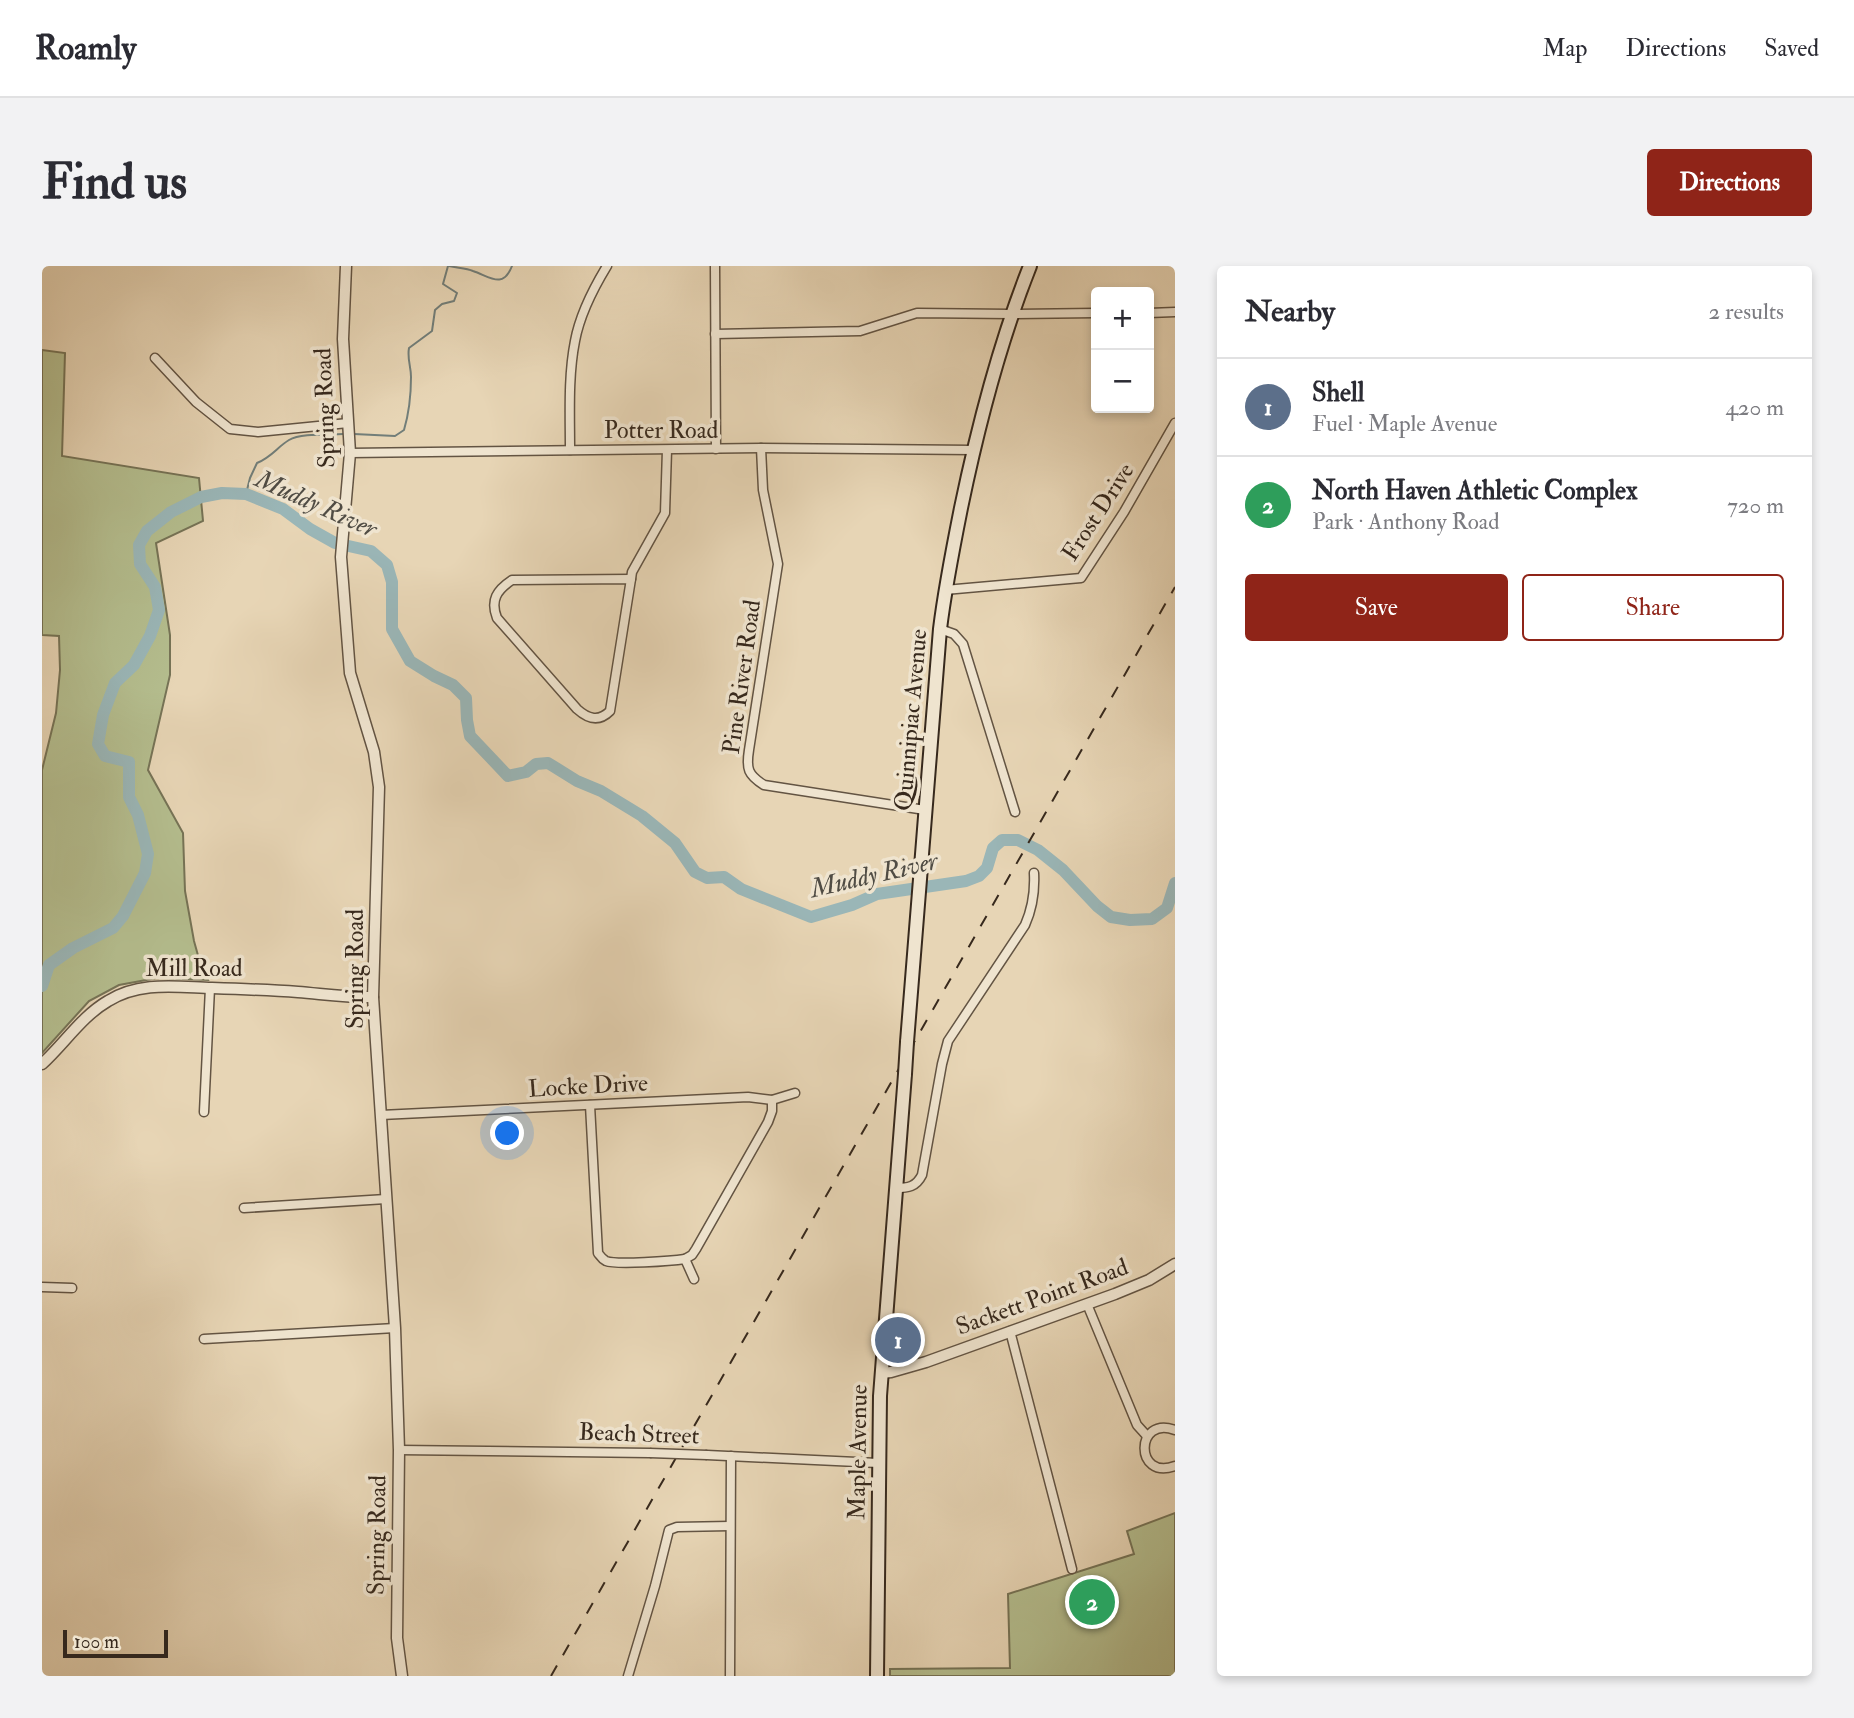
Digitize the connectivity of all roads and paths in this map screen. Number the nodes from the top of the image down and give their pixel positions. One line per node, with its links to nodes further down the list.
1 (346, 266): 11 (street, Spring Road)
2 (607, 266): 15 (street)
3 (715, 266): 9 (street)
4 (1030, 266): 8 (main road, Quinnipiac Avenue)
5 (1091, 313): 8 (street)
6 (1154, 313): 7 (street)
7 (1175, 313)
8 (1011, 314): 9 (street); 17 (main road, Quinnipiac Avenue)
9 (715, 334): 14 (street)
10 (155, 358): 11 (street)
11 (348, 423): 18 (street, Spring Road)
12 (1175, 424): 20 (street, Frost Drive)
13 (761, 448): 14 (street, Potter Road); 17 (street, Potter Road); 22 (street, Pine River Road)
14 (716, 449): 16 (street, Potter Road)
15 (570, 450): 16 (street, Potter Road); 18 (street, Potter Road)
16 (667, 450): 19 (street)
17 (973, 450): 20 (main road, Quinnipiac Avenue)
18 (350, 453): 26 (street, Spring Road)
19 (631, 579): 19 (street)
20 (945, 590): 21 (main road, Quinnipiac Avenue)
21 (940, 629): 22 (main road, Quinnipiac Avenue); 23 (street)
22 (925, 810): 33 (main road, Quinnipiac Avenue, bridge)
23 (1015, 813)
24 (1034, 873): 33 (street)
25 (210, 988): 26 (street, Mill Road); 27 (street, Mill Road); 31 (street)
26 (373, 997): 32 (street, Spring Road)
27 (42, 1064)
28 (795, 1093): 29 (street, Locke Drive)
29 (772, 1100): 30 (street, Locke Drive); 36 (street)
30 (590, 1105): 32 (street, Locke Drive); 36 (street)
31 (204, 1112)
32 (381, 1115): 34 (street, Spring Road)
33 (895, 1188): 45 (main road, Maple Avenue)
34 (386, 1199): 35 (street); 42 (street, Spring Road)
35 (244, 1208)
36 (685, 1259): 38 (street)
37 (1175, 1264): 41 (street, Sackett Point Road)
38 (694, 1279)
39 (42, 1287): 40 (street)
40 (72, 1288)
41 (1087, 1304): 43 (street, Sackett Point Road); 47 (street)
42 (395, 1328): 44 (street); 48 (street, Spring Road)
43 (1010, 1331): 45 (street, Sackett Point Road); 53 (street)
44 (204, 1339)
45 (881, 1373): 50 (main road, Maple Avenue)
46 (1175, 1430): 47 (street)
47 (1147, 1436): 51 (street)
48 (399, 1450): 49 (street, Beach Street, bridge); 54 (street, Spring Road)
49 (731, 1456): 50 (street, Beach Street); 52 (street)
50 (878, 1463): 57 (main road, Maple Avenue)
51 (1175, 1466)
52 (730, 1527): 55 (street); 56 (street)
53 (1072, 1569)
54 (402, 1676)
55 (628, 1676)
56 (730, 1676)
57 (877, 1676)

